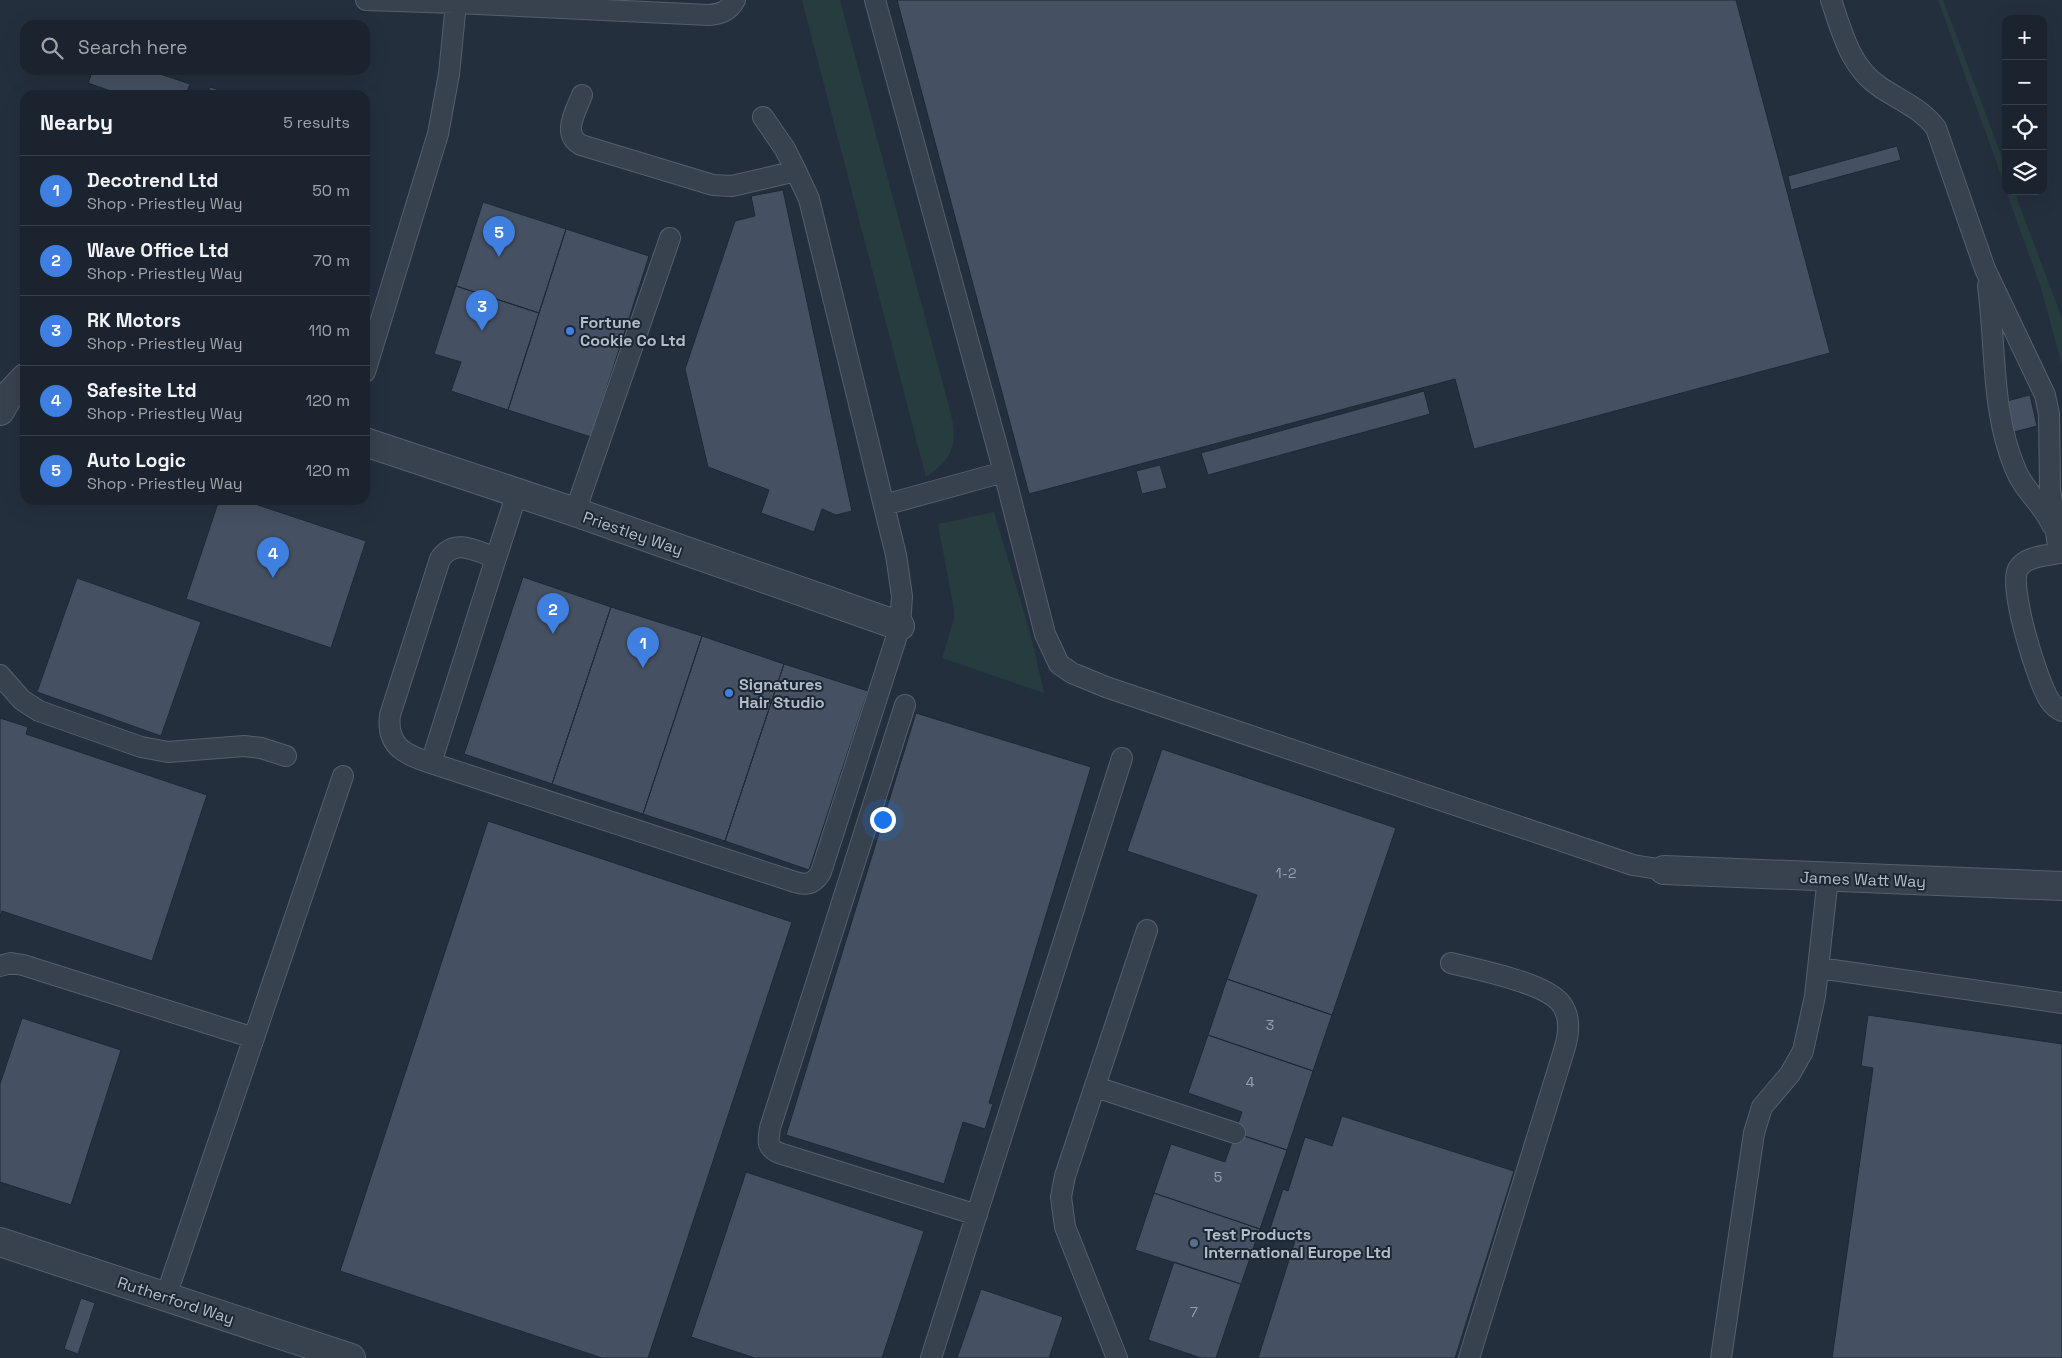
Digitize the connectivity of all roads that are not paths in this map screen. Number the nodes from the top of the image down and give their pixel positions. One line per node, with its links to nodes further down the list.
1 (366, 0): 5 (lane)
2 (735, 0): 5 (lane)
3 (875, 0): 15 (lane)
4 (1832, 0): 10 (lane)
5 (456, 3): 11 (lane)
6 (582, 95): 8 (lane)
7 (763, 117): 8 (lane)
8 (796, 171): 17 (lane)
9 (670, 238): 18 (lane)
10 (1985, 270): 20 (lane); 20 (lane)
11 (370, 356)
12 (20, 383): 13 (street)
13 (0, 411)
14 (370, 444): 16 (street, Priestley Way)
15 (1004, 472): 17 (lane); 29 (lane)
16 (517, 493): 18 (street, Priestley Way); 19 (lane)
17 (884, 504): 21 (lane)
18 (575, 512): 21 (street, Priestley Way)
19 (496, 558): 27 (lane); 27 (lane)
20 (2061, 559): 24 (lane)
21 (900, 626): 27 (lane)
22 (0, 675): 25 (lane)
23 (905, 705): 40 (lane)
24 (2062, 711)
25 (286, 756)
26 (1122, 758): 40 (lane)
27 (431, 763)
28 (343, 776): 37 (lane)
29 (1664, 870): 30 (street, James Watt Way)
30 (1828, 878): 31 (street, James Watt Way); 35 (lane)
31 (2062, 886)
32 (1147, 930): 38 (lane)
33 (1451, 963): 46 (lane)
34 (0, 966): 37 (lane)
35 (1819, 968): 36 (lane); 47 (lane)
36 (2062, 1002)
37 (254, 1038): 42 (lane)
38 (1096, 1086): 39 (lane); 45 (lane)
39 (1235, 1133)
40 (977, 1215): 44 (lane)
41 (0, 1242): 42 (street, Rutherford Way)
42 (166, 1296): 43 (street, Rutherford Way)
43 (351, 1358)
44 (931, 1358)
45 (1117, 1358)
46 (1469, 1358)
47 (1721, 1358)

